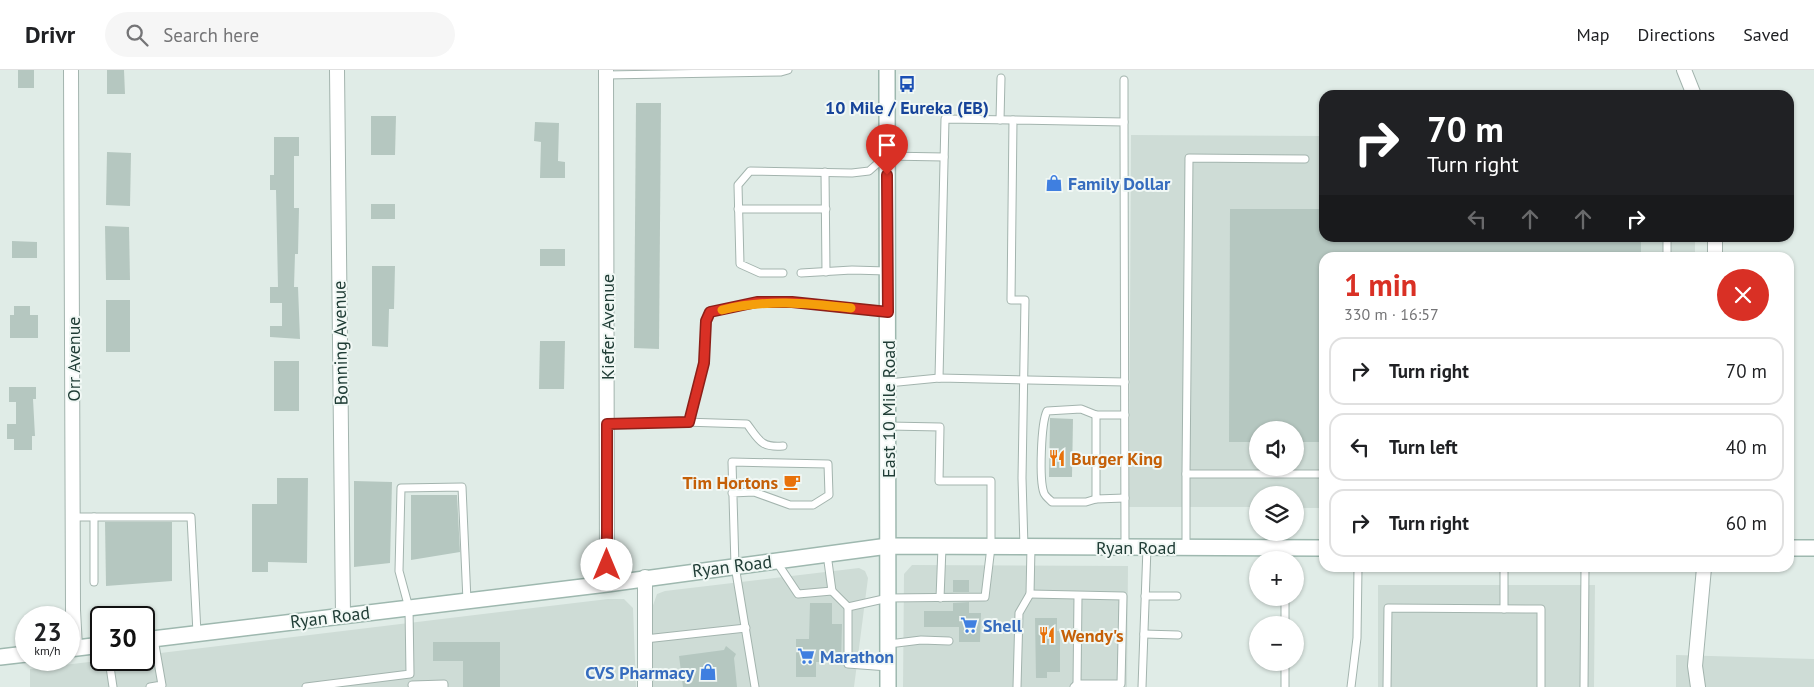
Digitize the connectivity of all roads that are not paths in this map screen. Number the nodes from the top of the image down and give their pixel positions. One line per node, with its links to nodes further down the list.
1 (71, 70): 41 (street, Orr Avenue)
2 (337, 70): 74 (street, Bonning Avenue)
3 (788, 70): 7 (lane)
4 (887, 70): 14 (main road, East 10 Mile Road)
5 (1684, 70): 10 (street)
6 (606, 72): 7 (lane); 32 (street, Kiefer Avenue)
7 (718, 72)
8 (1001, 78): 11 (lane)
9 (1124, 80): 13 (lane)
10 (1692, 90)
11 (1000, 120): 12 (lane); 15 (lane)
12 (1013, 120): 13 (lane); 26 (lane)
13 (1124, 122): 27 (lane)
14 (886, 156): 15 (lane); 17 (lane); 20 (main road, East 10 Mile Road)
15 (944, 157): 25 (lane)
16 (1305, 159): 35 (lane)
17 (826, 172): 18 (lane); 19 (lane)
18 (826, 208): 19 (lane); 21 (lane)
19 (738, 209): 22 (lane)
20 (887, 271): 21 (lane); 24 (main road, East 10 Mile Road)
21 (826, 272): 23 (lane)
22 (783, 273)
23 (801, 273)
24 (888, 312): 28 (main road, East 10 Mile Road); 31 (lane)
25 (939, 378): 26 (lane); 28 (lane)
26 (1024, 380): 27 (lane); 45 (lane)
27 (1125, 382): 30 (lane)
28 (888, 384): 33 (main road, East 10 Mile Road)
29 (1096, 414): 30 (lane); 39 (lane); 39 (lane)
30 (1125, 415): 38 (lane)
31 (689, 422): 32 (lane); 34 (lane)
32 (607, 424): 61 (street, Kiefer Avenue)
33 (889, 426): 42 (main road, East 10 Mile Road); 44 (lane)
34 (783, 446)
35 (1186, 474): 36 (lane); 48 (lane)
36 (1319, 474)
37 (732, 493): 37 (lane); 54 (lane)
38 (1125, 498): 39 (lane); 46 (lane)
39 (1096, 499)
40 (94, 517): 41 (lane); 60 (lane); 76 (lane)
41 (74, 518): 70 (street, Orr Avenue)
42 (888, 546): 43 (main road, Ryan Road); 52 (main road, Ryan Road); 67 (main road, East 10 Mile Road)
43 (942, 547): 44 (main road, Ryan Road); 68 (lane)
44 (991, 547): 45 (main road, Ryan Road); 68 (lane)
45 (1028, 547): 46 (main road, Ryan Road); 63 (lane)
46 (1125, 547): 47 (main road, Ryan Road)
47 (1147, 548): 48 (main road, Ryan Road); 65 (lane)
48 (1186, 548): 49 (main road, Ryan Road)
49 (1319, 548)
50 (1794, 548): 51 (main road)
51 (1814, 548)
52 (827, 554): 53 (main road, Ryan Road); 62 (lane)
53 (776, 561): 54 (main road, Ryan Road); 62 (lane)
54 (735, 566): 59 (main road, Ryan Road); 75 (lane)
55 (1358, 572): 103 (lane)
56 (1504, 572): 73 (lane)
57 (1585, 572): 106 (lane)
58 (1704, 572): 107 (street)
59 (645, 577): 61 (main road, Ryan Road); 80 (street)
60 (94, 582)
61 (607, 584): 69 (main road, Ryan Road)
62 (832, 591): 71 (lane)
63 (1030, 594): 64 (lane); 100 (lane)
64 (1078, 596): 90 (lane); 90 (lane)
65 (1145, 596): 66 (lane); 77 (lane)
66 (1178, 596)
67 (888, 598): 68 (lane); 71 (lane); 82 (main road, East 10 Mile Road)
68 (940, 598)
69 (467, 601): 72 (main road, Ryan Road); 72 (lane)
70 (73, 606)
71 (848, 607): 86 (lane)
72 (409, 608): 74 (main road, Ryan Road); 89 (lane)
73 (1504, 609): 104 (lane); 105 (lane)
74 (344, 616): 76 (main road, Ryan Road)
75 (746, 628): 80 (lane); 98 (lane)
76 (197, 633): 79 (main road, Ryan Road)
77 (1144, 634): 78 (lane); 101 (lane)
78 (1178, 635)
79 (155, 638)
80 (645, 638): 97 (street)
81 (949, 641): 82 (lane)
82 (888, 644): 86 (main road, East 10 Mile Road)
83 (15, 655): 84 (main road)
84 (0, 657)
85 (155, 661): 91 (lane)
86 (888, 667): 99 (main road, East 10 Mile Road)
87 (111, 671): 93 (lane)
88 (1285, 671): 102 (lane)
89 (410, 674): 92 (lane); 95 (lane)
90 (1076, 685)
91 (162, 686): 94 (lane)
92 (412, 686): 96 (lane)
93 (113, 687)
94 (150, 687)
95 (306, 687)
96 (444, 687)
97 (645, 687)
98 (755, 687)
99 (888, 687)
100 (1017, 687)
101 (1142, 687)
102 (1285, 687)
103 (1351, 687)
104 (1387, 687)
105 (1541, 687)
106 (1584, 687)
107 (1698, 687)

